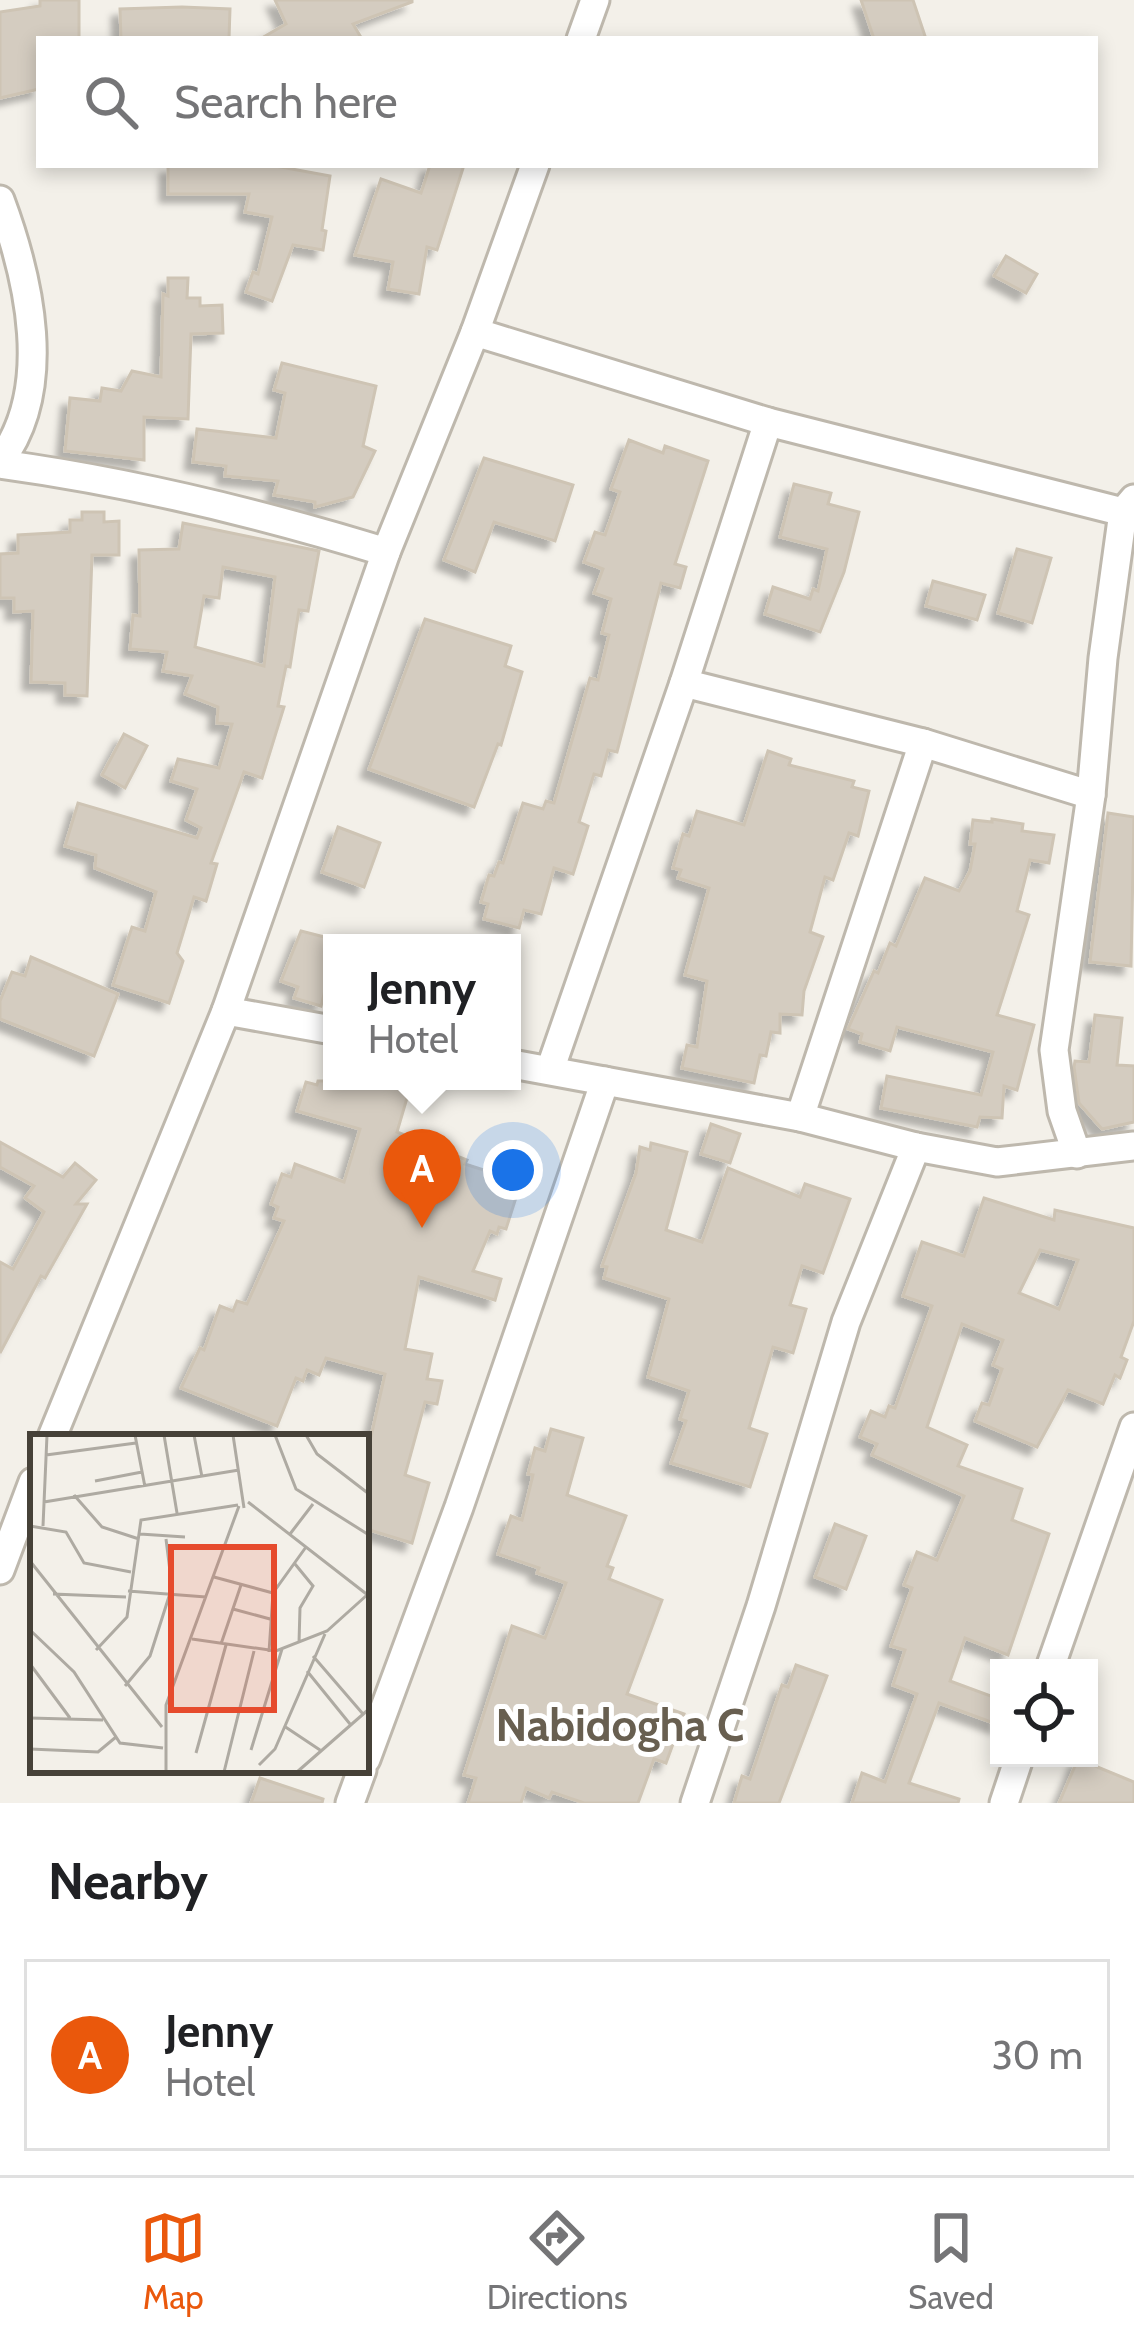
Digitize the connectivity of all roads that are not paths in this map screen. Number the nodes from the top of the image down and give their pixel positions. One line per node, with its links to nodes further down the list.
1 (595, 0): 2 (street)
2 (582, 36)
3 (534, 168): 5 (street)
4 (0, 200): 7 (street)
5 (475, 332): 6 (street); 9 (street)
6 (768, 422): 8 (street); 10 (street)
7 (0, 462): 9 (street)
8 (1129, 506): 12 (street)
9 (386, 552): 13 (street)
10 (684, 683): 11 (street); 16 (street)
11 (923, 743): 12 (street); 18 (street)
12 (1091, 795): 21 (street)
13 (226, 1011): 14 (street); 23 (street)
14 (323, 1028)
15 (521, 1065): 16 (street)
16 (550, 1070): 17 (street)
17 (604, 1081): 18 (street); 27 (street)
18 (800, 1117): 20 (street)
19 (1134, 1145): 21 (street)
20 (916, 1147): 21 (street); 31 (street)
21 (1077, 1154)
22 (1134, 1427): 26 (street)
23 (53, 1434)
24 (30, 1490): 25 (street)
25 (0, 1570)
26 (1053, 1659)
27 (369, 1751)
28 (1016, 1767): 32 (street)
29 (361, 1773): 30 (street)
30 (350, 1803)
31 (695, 1803)
32 (1004, 1803)

